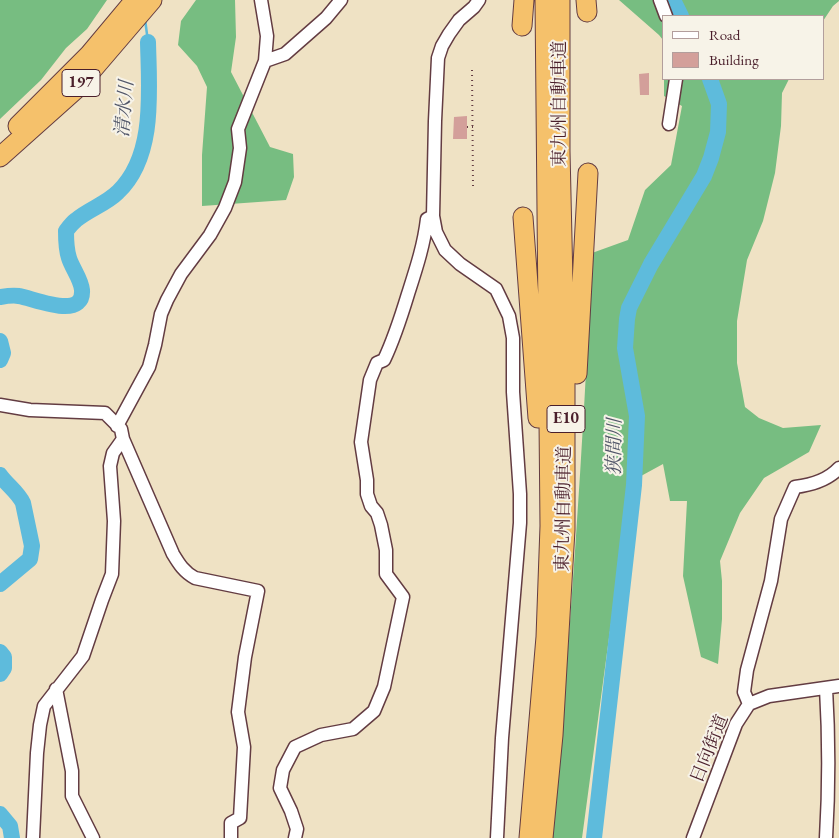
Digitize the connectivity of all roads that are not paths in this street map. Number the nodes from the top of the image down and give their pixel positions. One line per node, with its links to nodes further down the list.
1 (152, 0): 16 (highway, 197)
2 (260, 0): 12 (street)
3 (341, 0): 12 (street)
4 (479, 0): 18 (street)
5 (524, 0): 11 (highway)
6 (545, 0): 25 (highway, 東九州自動車道 / E10)
7 (560, 0): 24 (highway, 東九州自動車道 / E10)
8 (660, 0): 10 (street)
9 (129, 2): 15 (highway)
10 (666, 15)
11 (522, 26)
12 (265, 61): 21 (street)
13 (676, 80): 14 (street)
14 (669, 124)
15 (0, 145)
16 (0, 158)
17 (588, 173): 24 (highway)
18 (434, 216): 32 (street); 33 (street)
19 (523, 218): 25 (highway)
20 (0, 405): 21 (street)
21 (117, 426): 22 (street)
22 (123, 440): 27 (street); 31 (street)
23 (839, 468): 28 (street)
24 (565, 530): 35 (highway, 東九州自動車道 / E10)
25 (542, 684): 34 (highway, 東九州自動車道 / E10)
26 (833, 687): 28 (street, 日向街道); 37 (street)
27 (56, 689): 29 (street); 30 (street)
28 (749, 704): 36 (street, 日向街道)
29 (33, 838)
30 (94, 838)
31 (231, 838)
32 (295, 838)
33 (497, 838)
34 (530, 838)
35 (543, 838)
36 (693, 838)
37 (826, 838)

